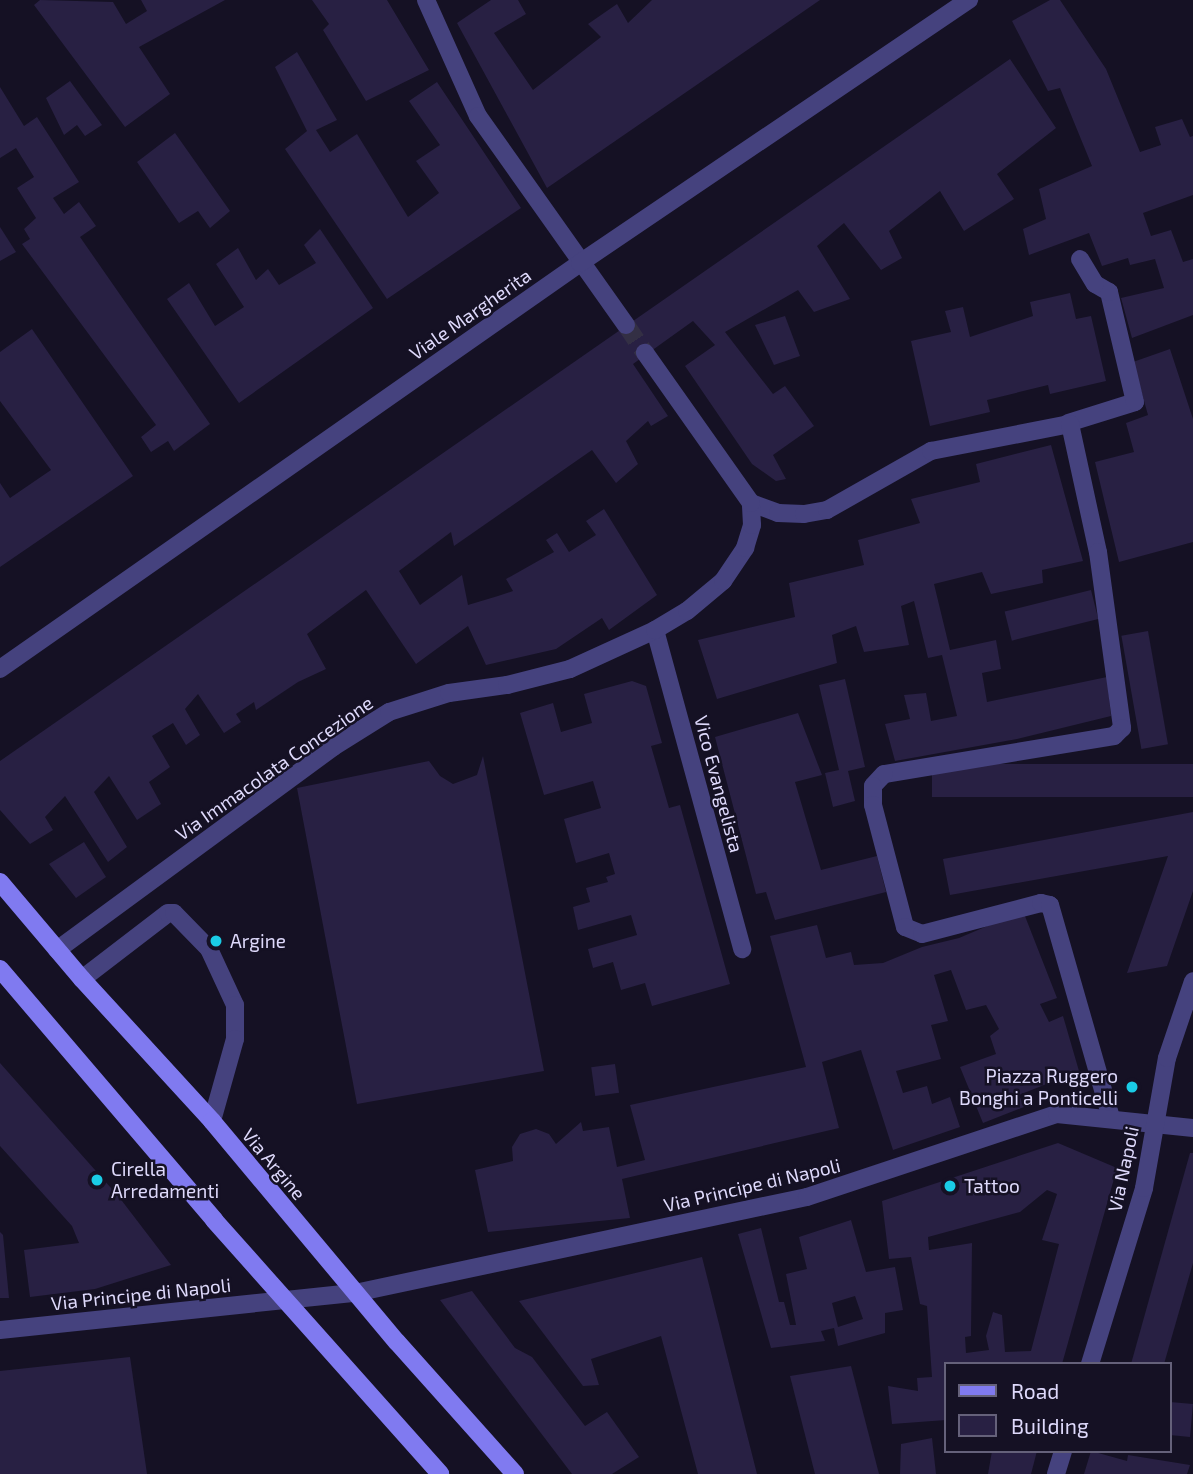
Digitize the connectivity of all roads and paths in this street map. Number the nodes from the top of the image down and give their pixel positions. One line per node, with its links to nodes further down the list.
1 (426, 0): 4 (street)
2 (969, 0): 4 (street, Viale Margherita)
3 (1080, 259): 7 (street)
4 (580, 263): 5 (street); 10 (street, Viale Margherita)
5 (626, 326)
6 (645, 353): 8 (street)
7 (1068, 423): 8 (street); 17 (street)
8 (751, 503): 9 (street, Via Immacolata Concezione)
9 (654, 630): 12 (street, Via Immacolata Concezione); 13 (street, Vico Evangelista)
10 (0, 669)
11 (0, 882): 12 (street, Via Argine)
12 (57, 950): 15 (street, Via Argine)
13 (742, 950)
14 (0, 969): 22 (street)
15 (82, 979): 18 (street, Via Argine); 18 (street)
16 (1193, 981): 19 (street, Via Napoli)
17 (1111, 1118): 19 (street, Via Principe di Napoli); 21 (street, Via Principe di Napoli)
18 (212, 1121): 21 (street, Via Argine)
19 (1155, 1123): 20 (street, Via Principe di Napoli); 24 (street, Via Napoli)
20 (1193, 1128)
21 (355, 1293): 22 (street, Via Principe di Napoli); 27 (street, Via Argine)
22 (287, 1300): 23 (street, Via Principe di Napoli); 26 (street)
23 (0, 1330)
24 (1091, 1362)
25 (1062, 1453): 28 (street)
26 (440, 1474)
27 (515, 1474)
28 (1056, 1474)

